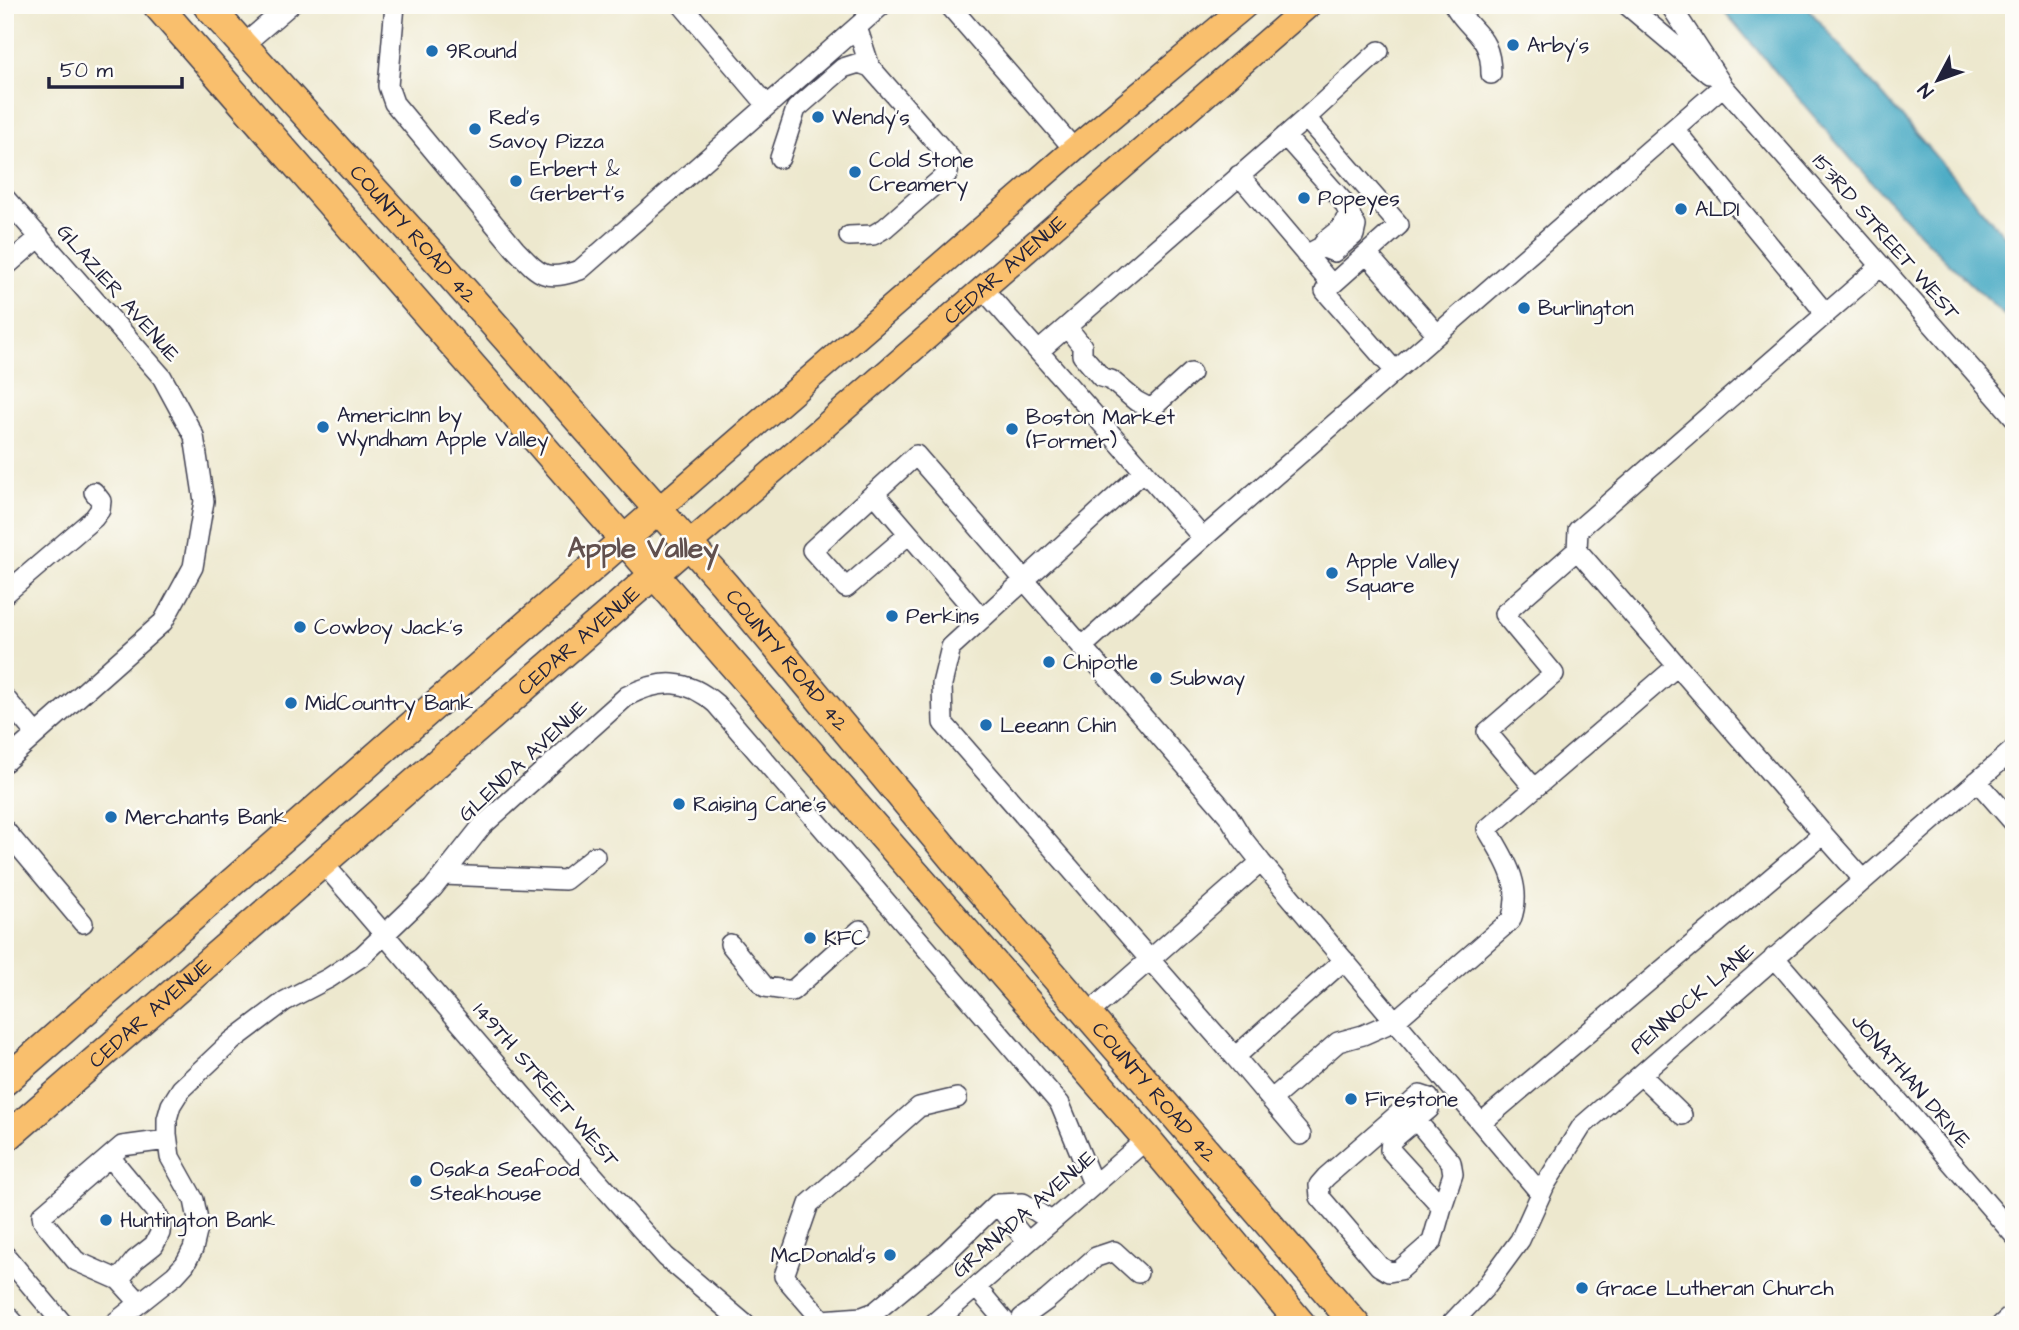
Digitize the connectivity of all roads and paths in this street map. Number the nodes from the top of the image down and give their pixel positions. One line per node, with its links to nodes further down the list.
1 (157, 5): 47 (highway, COUNTY ROAD 42)
2 (207, 5): 14 (highway, COUNTY ROAD 42)
3 (290, 5): 14 (street)
4 (395, 5): 19 (street)
5 (682, 5): 19 (street)
6 (882, 5): 13 (street)
7 (950, 5): 23 (street)
8 (1246, 5): 23 (main road, CEDAR AVENUE)
9 (1309, 5): 34 (main road, CEDAR AVENUE)
10 (1454, 5): 17 (street)
11 (1627, 5): 18 (street, 153RD STREET WEST)
12 (1670, 5): 18 (street, 153RD STREET WEST)
13 (857, 27): 16 (street); 19 (street)
14 (242, 46): 45 (highway, COUNTY ROAD 42)
15 (1379, 51): 20 (street)
16 (870, 66): 24 (street); 27 (street)
17 (1491, 74)
18 (1723, 86): 21 (street); 31 (street, 153RD STREET WEST)
19 (767, 105)
20 (1306, 118): 22 (street); 30 (street)
21 (1674, 129): 35 (street); 37 (street)
22 (1285, 136): 25 (street); 29 (street)
23 (1074, 149): 45 (main road, CEDAR AVENUE)
24 (780, 158)
25 (1240, 175): 29 (street); 36 (street)
26 (5, 198): 28 (street, GLAZIER AVENUE)
27 (849, 236)
28 (40, 237): 32 (street); 58 (street, GLAZIER AVENUE)
29 (1313, 251): 33 (street)
30 (1367, 254): 33 (street); 37 (street)
31 (1881, 266): 35 (street); 41 (street, 153RD STREET WEST)
32 (5, 267)
33 (1332, 285): 39 (street)
34 (984, 290): 38 (street); 49 (main road, CEDAR AVENUE)
35 (1826, 313): 50 (street)
36 (1067, 327): 38 (street); 40 (street)
37 (1437, 334): 39 (street)
38 (1039, 351): 42 (street)
39 (1395, 371): 48 (street)
40 (1191, 373)
41 (2014, 417)
42 (1144, 471): 48 (street); 52 (street)
43 (94, 492): 53 (street)
44 (874, 493): 46 (street); 46 (street); 52 (street)
45 (658, 510): 47 (highway, CEDAR AVENUE); 49 (highway, COUNTY ROAD 42)
46 (909, 534): 54 (street)
47 (623, 538): 51 (highway, COUNTY ROAD 42); 82 (highway, CEDAR AVENUE)
48 (1203, 538): 55 (street)
49 (688, 545): 51 (highway, CEDAR AVENUE); 78 (highway, COUNTY ROAD 42)
50 (1577, 550): 56 (street); 62 (street)
51 (654, 575): 68 (highway, CEDAR AVENUE); 92 (highway, COUNTY ROAD 42)
52 (1025, 579): 54 (street); 55 (street)
53 (5, 594)
54 (982, 619): 76 (street)
55 (1083, 646): 67 (street)
56 (1677, 666): 62 (street); 64 (street)
57 (5, 698): 58 (street)
58 (36, 734): 60 (street, GLAZIER AVENUE)
59 (2014, 749): 61 (street, PENNOCK LANE)
60 (5, 762)
61 (1977, 781): 63 (street); 70 (street, PENNOCK LANE)
62 (1533, 787): 79 (street)
63 (2014, 823)
64 (1822, 834): 70 (street); 89 (street)
65 (9, 841): 71 (street)
66 (595, 856): 69 (street)
67 (1261, 862): 76 (street); 77 (street)
68 (323, 863): 73 (street, 149TH STREET WEST); 91 (highway, CEDAR AVENUE)
69 (443, 875): 73 (street, GLENDA AVENUE); 95 (street, GLENDA AVENUE)
70 (1863, 880): 75 (street, PENNOCK LANE)
71 (83, 923)
72 (860, 930): 74 (street)
73 (386, 934): 93 (street, GLENDA AVENUE); 113 (street, 149TH STREET WEST)
74 (730, 944)
75 (1774, 957): 81 (street, PENNOCK LANE); 100 (street, JONATHAN DRIVE)
76 (1151, 958): 78 (street); 80 (street)
77 (1344, 960): 79 (street); 80 (street)
78 (1089, 1013): 116 (highway, COUNTY ROAD 42)
79 (1395, 1021): 83 (street); 86 (street)
80 (1235, 1057): 86 (street)
81 (1641, 1075): 87 (street); 96 (street, PENNOCK LANE)
82 (5, 1082)
83 (1447, 1083): 85 (street); 89 (street)
84 (957, 1098): 97 (street)
85 (1429, 1098): 88 (street); 98 (street)
86 (1271, 1100): 90 (street)
87 (1682, 1115)
88 (1416, 1120): 98 (street); 98 (street)
89 (1481, 1123): 96 (street)
90 (1301, 1135)
91 (5, 1139)
92 (1147, 1139): 95 (street, GRANADA AVENUE); 115 (highway, COUNTY ROAD 42)
93 (167, 1140): 94 (street); 106 (street)
94 (110, 1157): 104 (street); 104 (street)
95 (1093, 1184): 99 (street, GRANADA AVENUE)
96 (1541, 1194): 117 (street, PENNOCK LANE)
97 (997, 1203): 99 (street); 101 (street)
98 (1442, 1207)
99 (1051, 1221): 101 (street, GRANADA AVENUE)
100 (2014, 1235)
101 (1027, 1242): 105 (street, GRANADA AVENUE)
102 (5, 1255): 111 (street)
103 (1138, 1273): 109 (street)
104 (119, 1280): 106 (street)
105 (975, 1287): 109 (street); 114 (street, GRANADA AVENUE)
106 (139, 1302): 112 (street)
107 (5, 1313): 110 (street)
108 (2014, 1313): 118 (street)
109 (1015, 1321)
110 (16, 1325)
111 (64, 1325)
112 (112, 1325)
113 (746, 1325)
114 (932, 1325)
115 (1302, 1325)
116 (1356, 1325)
117 (1450, 1325)
118 (2001, 1325)

